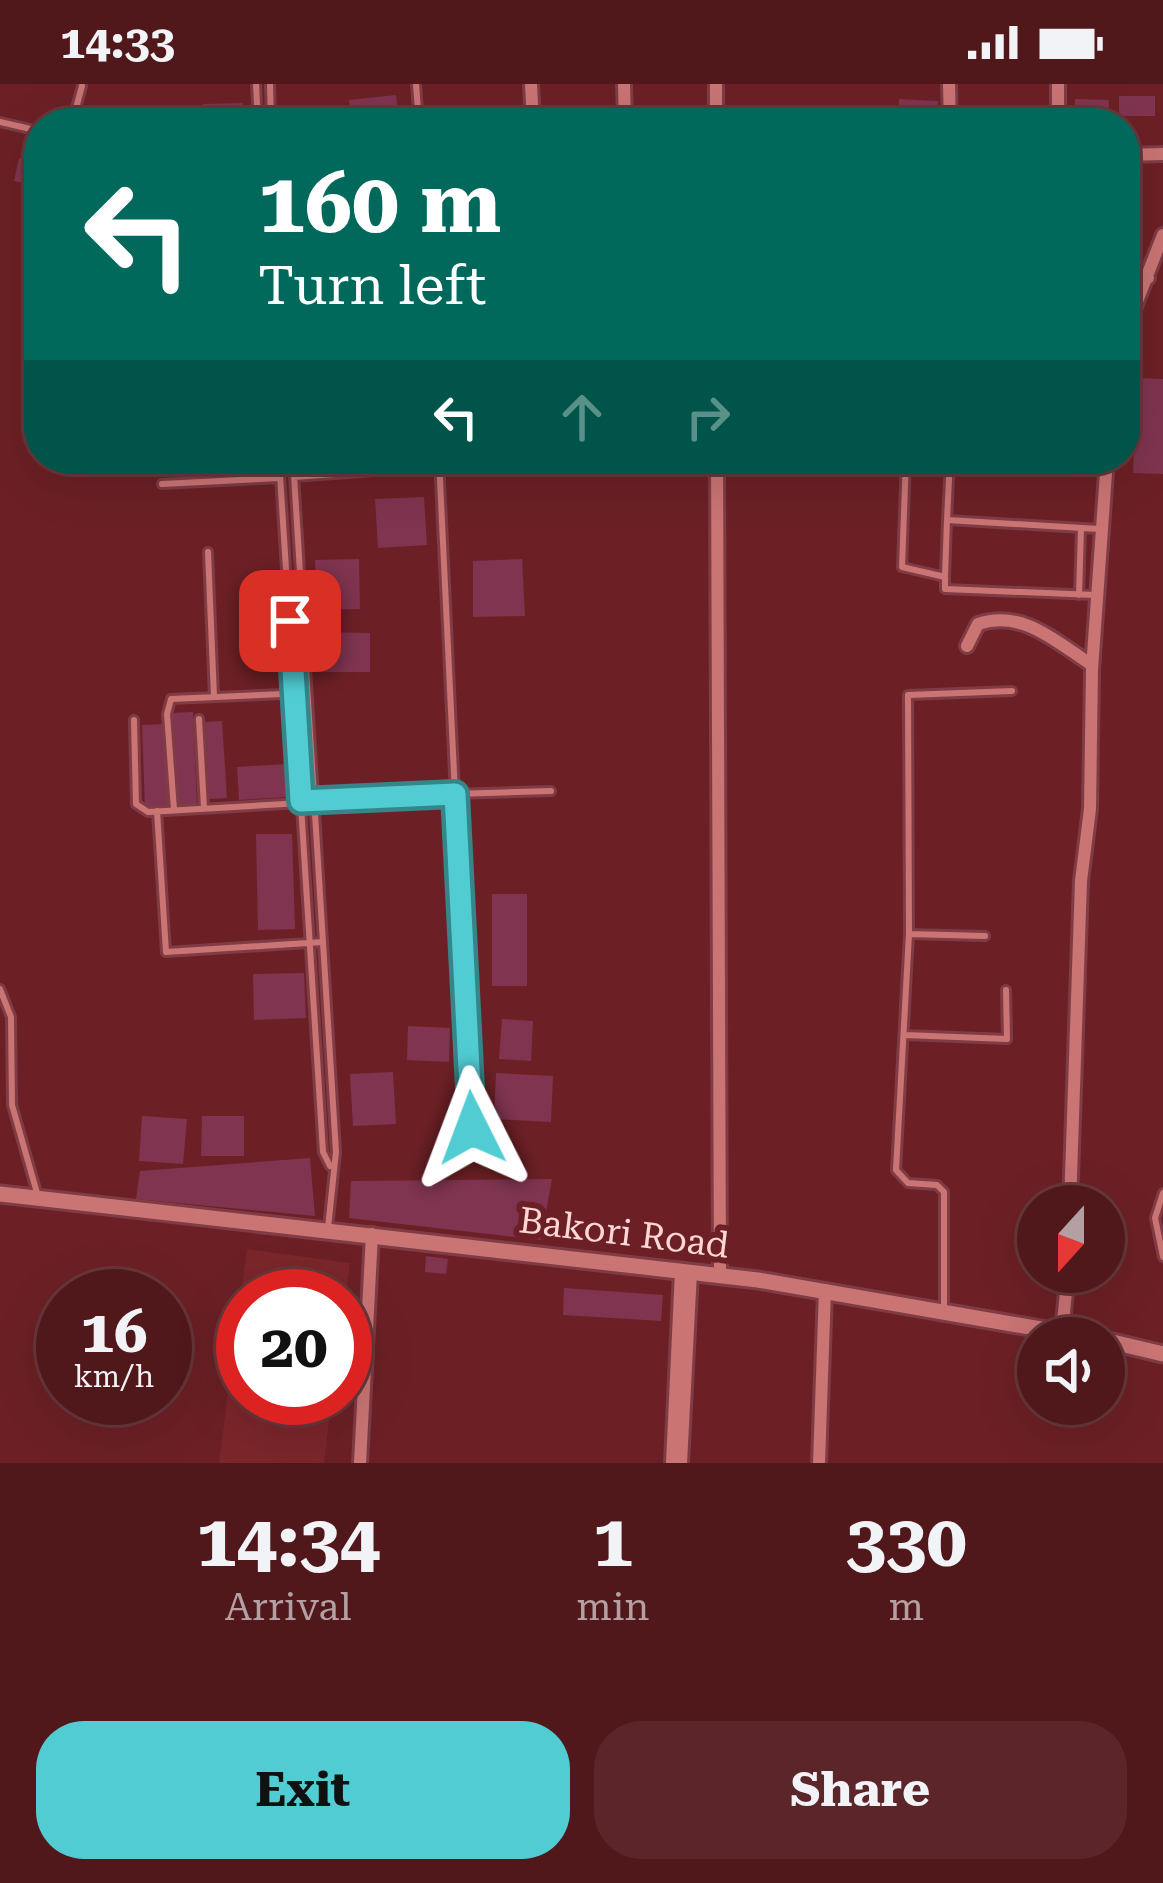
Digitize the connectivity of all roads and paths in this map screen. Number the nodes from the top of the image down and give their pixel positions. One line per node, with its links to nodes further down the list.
1 (1, 122): 2 (lane)
2 (0, 134)
3 (1163, 235): 4 (street)
4 (1148, 278): 5 (street); 6 (street)
5 (1140, 279)
6 (1140, 297)
7 (280, 474): 16 (lane)
8 (294, 474): 15 (lane)
9 (323, 474): 15 (lane)
10 (440, 474): 34 (lane)
11 (717, 474): 57 (street)
12 (905, 474): 22 (lane)
13 (949, 474): 18 (lane)
14 (1105, 474): 20 (street)
15 (294, 477): 16 (lane); 29 (lane)
16 (280, 478): 17 (lane); 28 (lane)
17 (162, 484)
18 (947, 520): 19 (lane); 22 (lane)
19 (1081, 528): 20 (lane); 23 (lane)
20 (1102, 529): 24 (street)
21 (208, 552): 30 (lane)
22 (945, 577): 23 (lane)
23 (1079, 595): 24 (lane)
24 (1099, 595): 26 (street)
25 (968, 646): 26 (street)
26 (1092, 665): 49 (street)
27 (1012, 691): 40 (lane)
28 (294, 693): 29 (lane); 30 (lane); 35 (lane)
29 (306, 693): 36 (lane)
30 (214, 697): 38 (lane)
31 (199, 719): 37 (lane)
32 (134, 720): 39 (lane)
33 (551, 791): 34 (lane)
34 (455, 794): 36 (lane); 47 (lane)
35 (301, 801): 36 (lane); 37 (lane); 42 (lane)
36 (314, 801): 43 (lane)
37 (204, 808): 38 (lane)
38 (174, 810): 39 (lane)
39 (157, 812): 42 (lane)
40 (910, 934): 41 (lane); 46 (lane)
41 (986, 935)
42 (310, 942): 43 (lane); 48 (lane)
43 (323, 942): 48 (lane)
44 (0, 988): 52 (lane)
45 (1006, 990): 46 (lane)
46 (905, 1035): 59 (lane)
47 (472, 1128)
48 (330, 1166): 53 (lane)
49 (1071, 1185)
50 (1163, 1193): 55 (lane)
51 (0, 1194): 52 (street, Bakori Road)
52 (38, 1197): 53 (street, Bakori Road)
53 (328, 1228): 54 (street, Bakori Road)
54 (372, 1234): 56 (street, Bakori Road); 63 (street)
55 (1163, 1257)
56 (686, 1272): 57 (street, Bakori Road); 64 (street); 65 (street)
57 (720, 1275): 58 (street, Bakori Road)
58 (825, 1290): 59 (street, Bakori Road); 66 (street)
59 (944, 1309): 60 (street, Bakori Road)
60 (1017, 1323)
61 (1125, 1345): 62 (street)
62 (1163, 1354)
63 (359, 1463)
64 (672, 1463)
65 (681, 1463)
66 (819, 1463)

